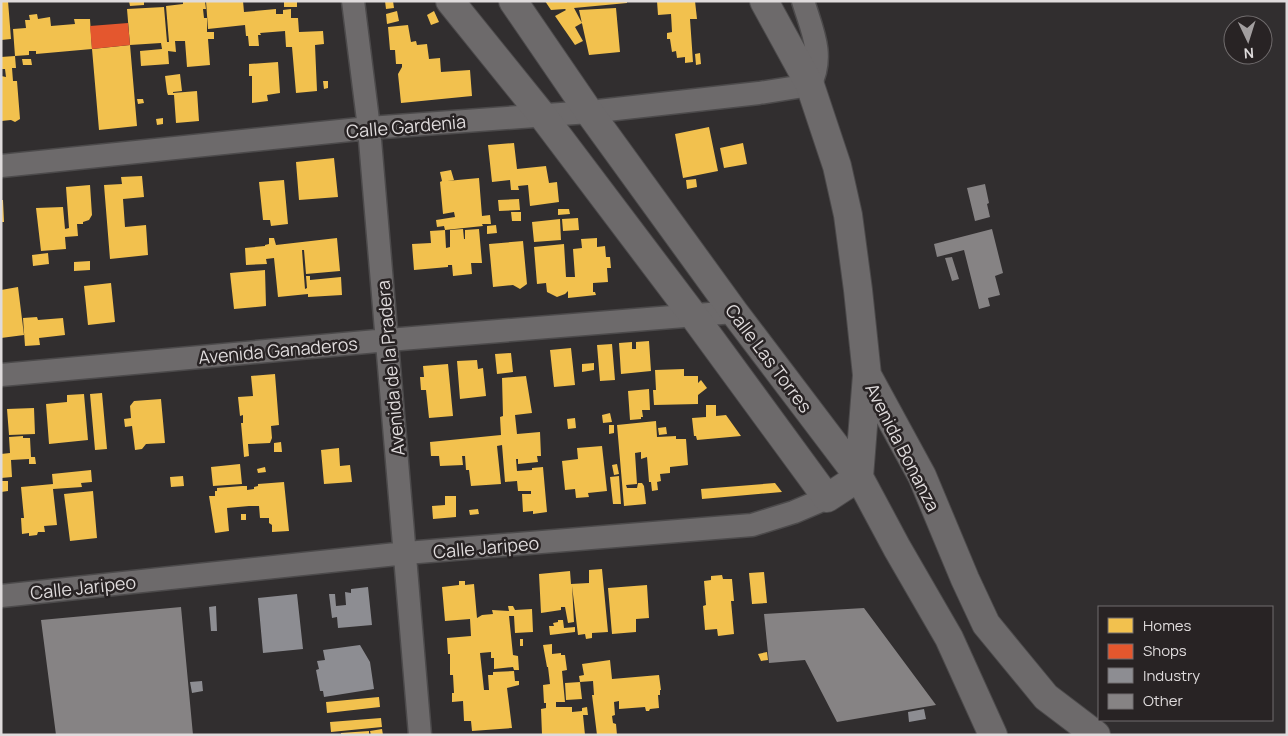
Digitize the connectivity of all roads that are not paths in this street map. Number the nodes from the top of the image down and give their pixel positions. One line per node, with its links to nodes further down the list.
1 (354, 1): 9 (street, Avenida de la Pradera)
2 (450, 1): 8 (street, Calle Las Torres)
3 (513, 1): 7 (street, Calle Las Torres)
4 (764, 1): 6 (street, Avenida Bonanza)
5 (803, 1): 6 (street)
6 (810, 85): 7 (street, Calle Gardenia); 15 (street, Avenida Bonanza)
7 (589, 112): 8 (street, Calle Gardenia); 11 (street, Calle Las Torres)
8 (542, 115): 9 (street, Calle Gardenia); 12 (street, Calle Las Torres)
9 (369, 128): 10 (street, Calle Gardenia); 13 (street, Avenida de la Pradera)
10 (1, 166)
11 (734, 312): 12 (street, Avenida Ganaderos); 16 (street, Calle Las Torres)
12 (693, 316): 13 (street, Avenida Ganaderos); 17 (street, Calle Las Torres)
13 (388, 340): 14 (street, Avenida Ganaderos); 18 (street, Avenida de la Pradera)
14 (1, 375)
15 (867, 375): 16 (street); 20 (street, Avenida Bonanza)
16 (860, 477): 17 (street, Calle Jaripeo); 21 (street, Calle Las Torres)
17 (827, 498): 18 (street, Calle Jaripeo)
18 (406, 553): 19 (street, Calle Jaripeo); 22 (street, Avenida de la Pradera)
19 (1, 596)
20 (986, 624): 21 (street); 24 (street, Avenida Bonanza)
21 (948, 638): 23 (street, Calle Las Torres)
22 (420, 735)
23 (993, 735)
24 (1096, 735)

